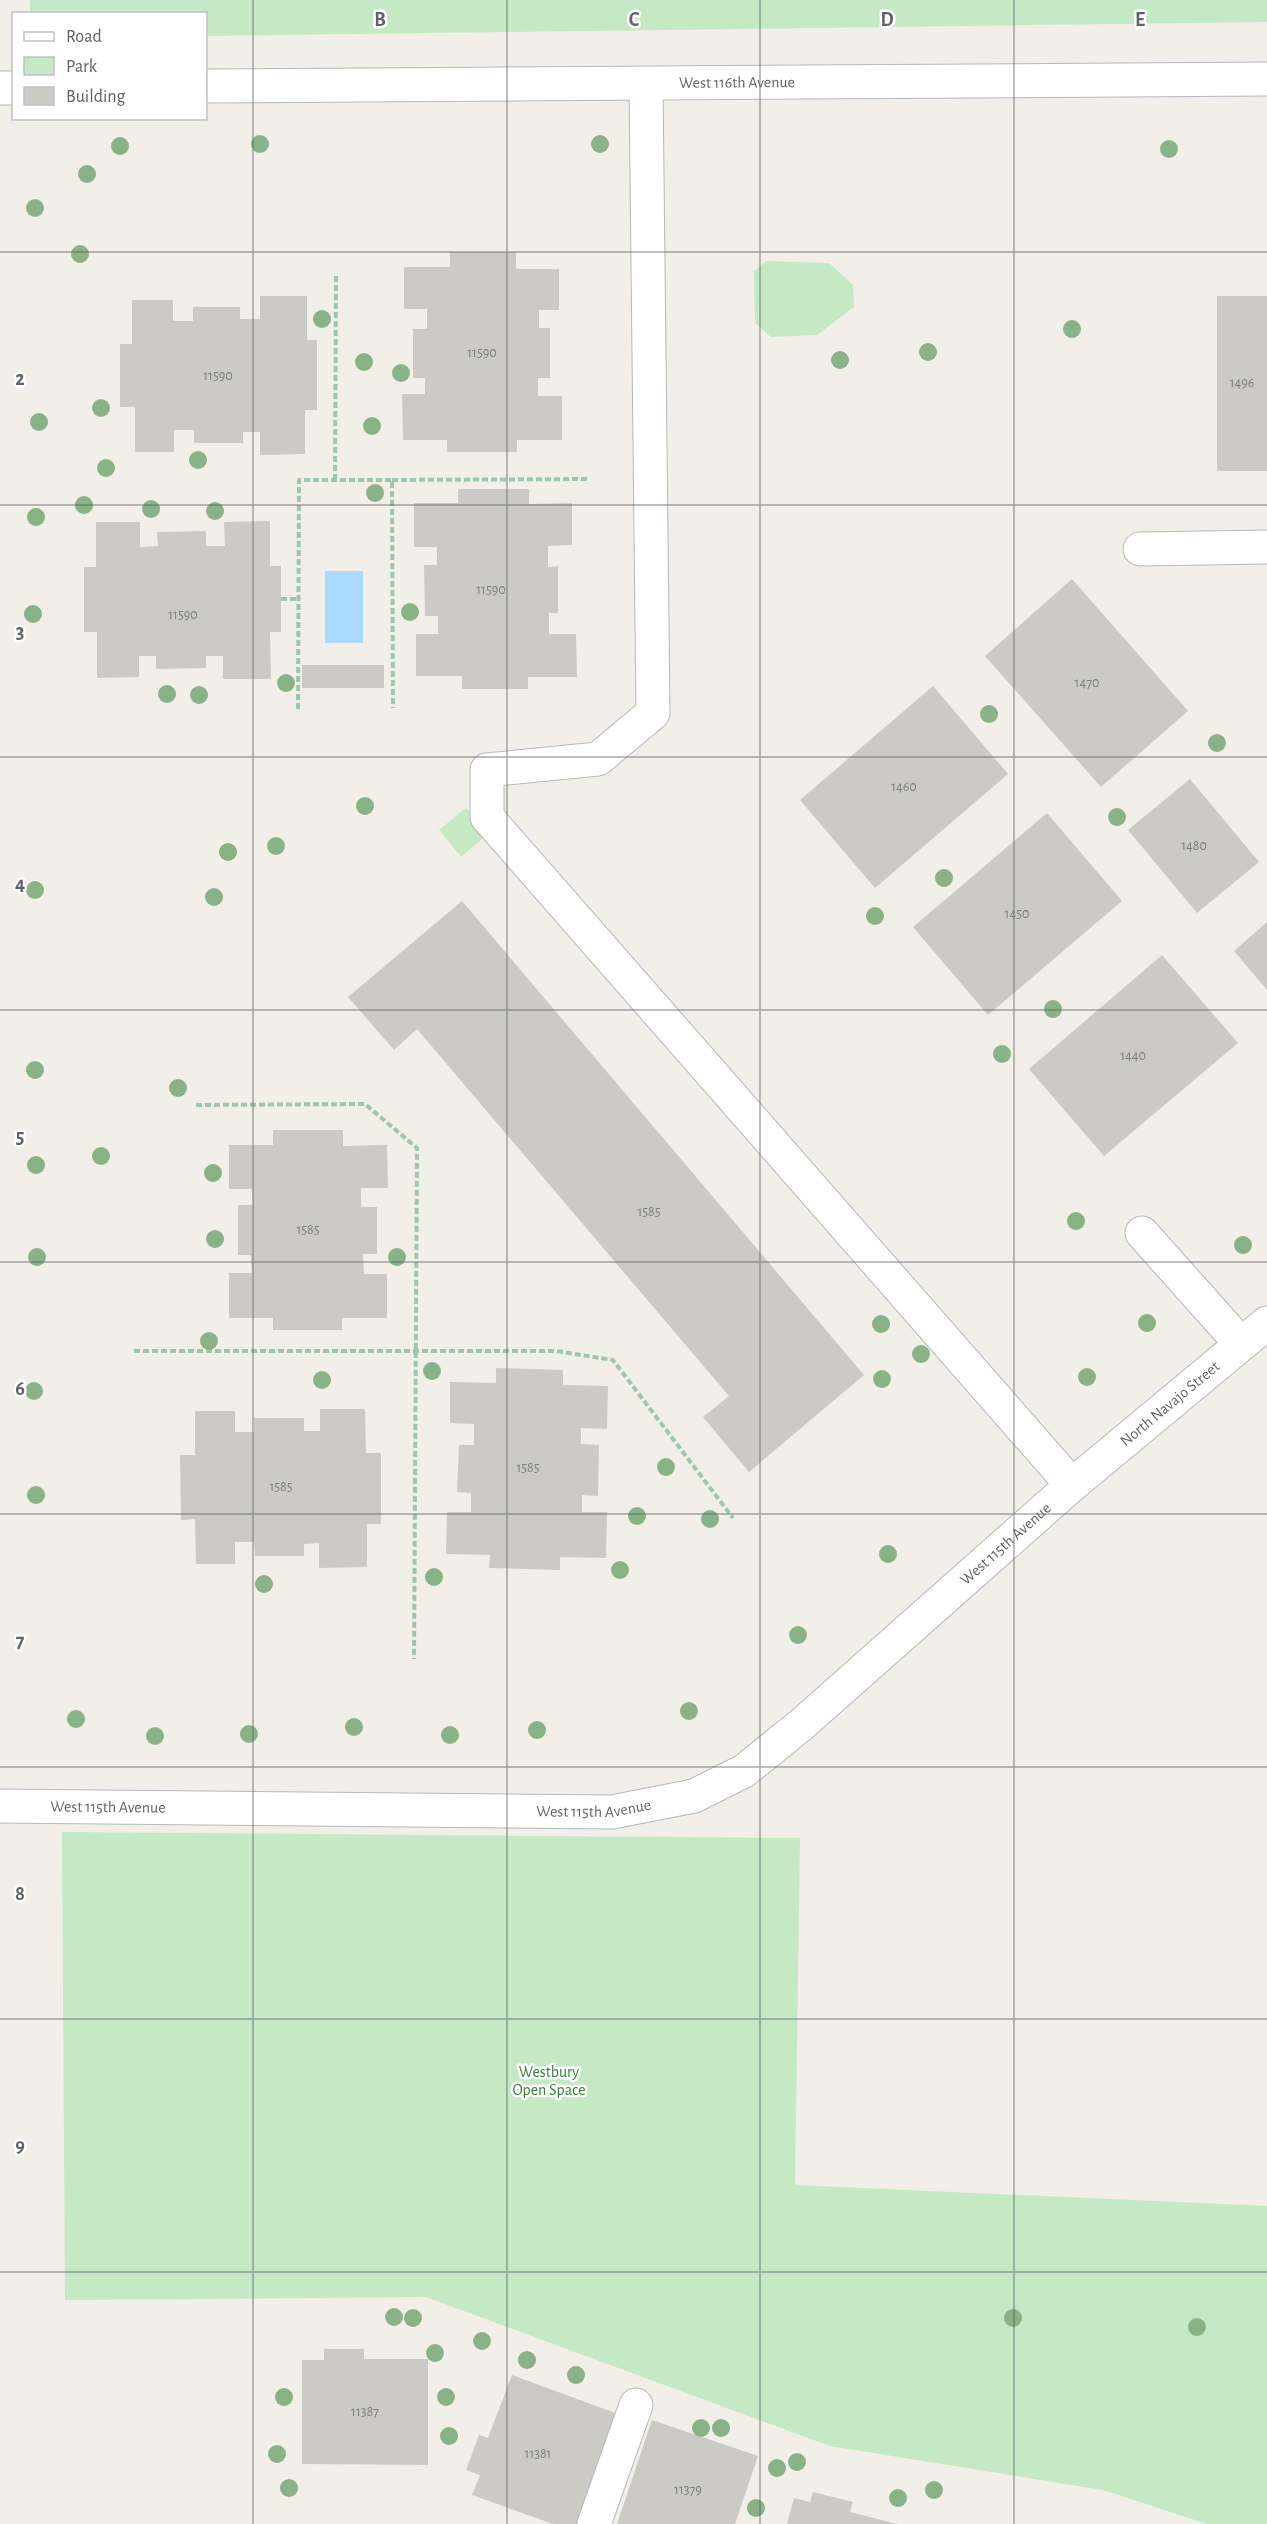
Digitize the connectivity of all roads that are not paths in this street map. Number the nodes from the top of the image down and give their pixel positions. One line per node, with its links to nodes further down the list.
1 (1267, 79): 2 (street, West 116th Avenue)
2 (646, 84): 3 (street, West 116th Avenue); 9 (street)
3 (207, 86)
4 (1267, 547): 5 (street)
5 (1140, 549)
6 (1142, 1233): 8 (street)
7 (1267, 1323): 8 (street, North Navajo Street)
8 (1241, 1344): 9 (street, North Navajo Street)
9 (1072, 1485): 10 (street, West 115th Avenue)
10 (0, 1806)
11 (636, 2405): 12 (street)
12 (594, 2524)

